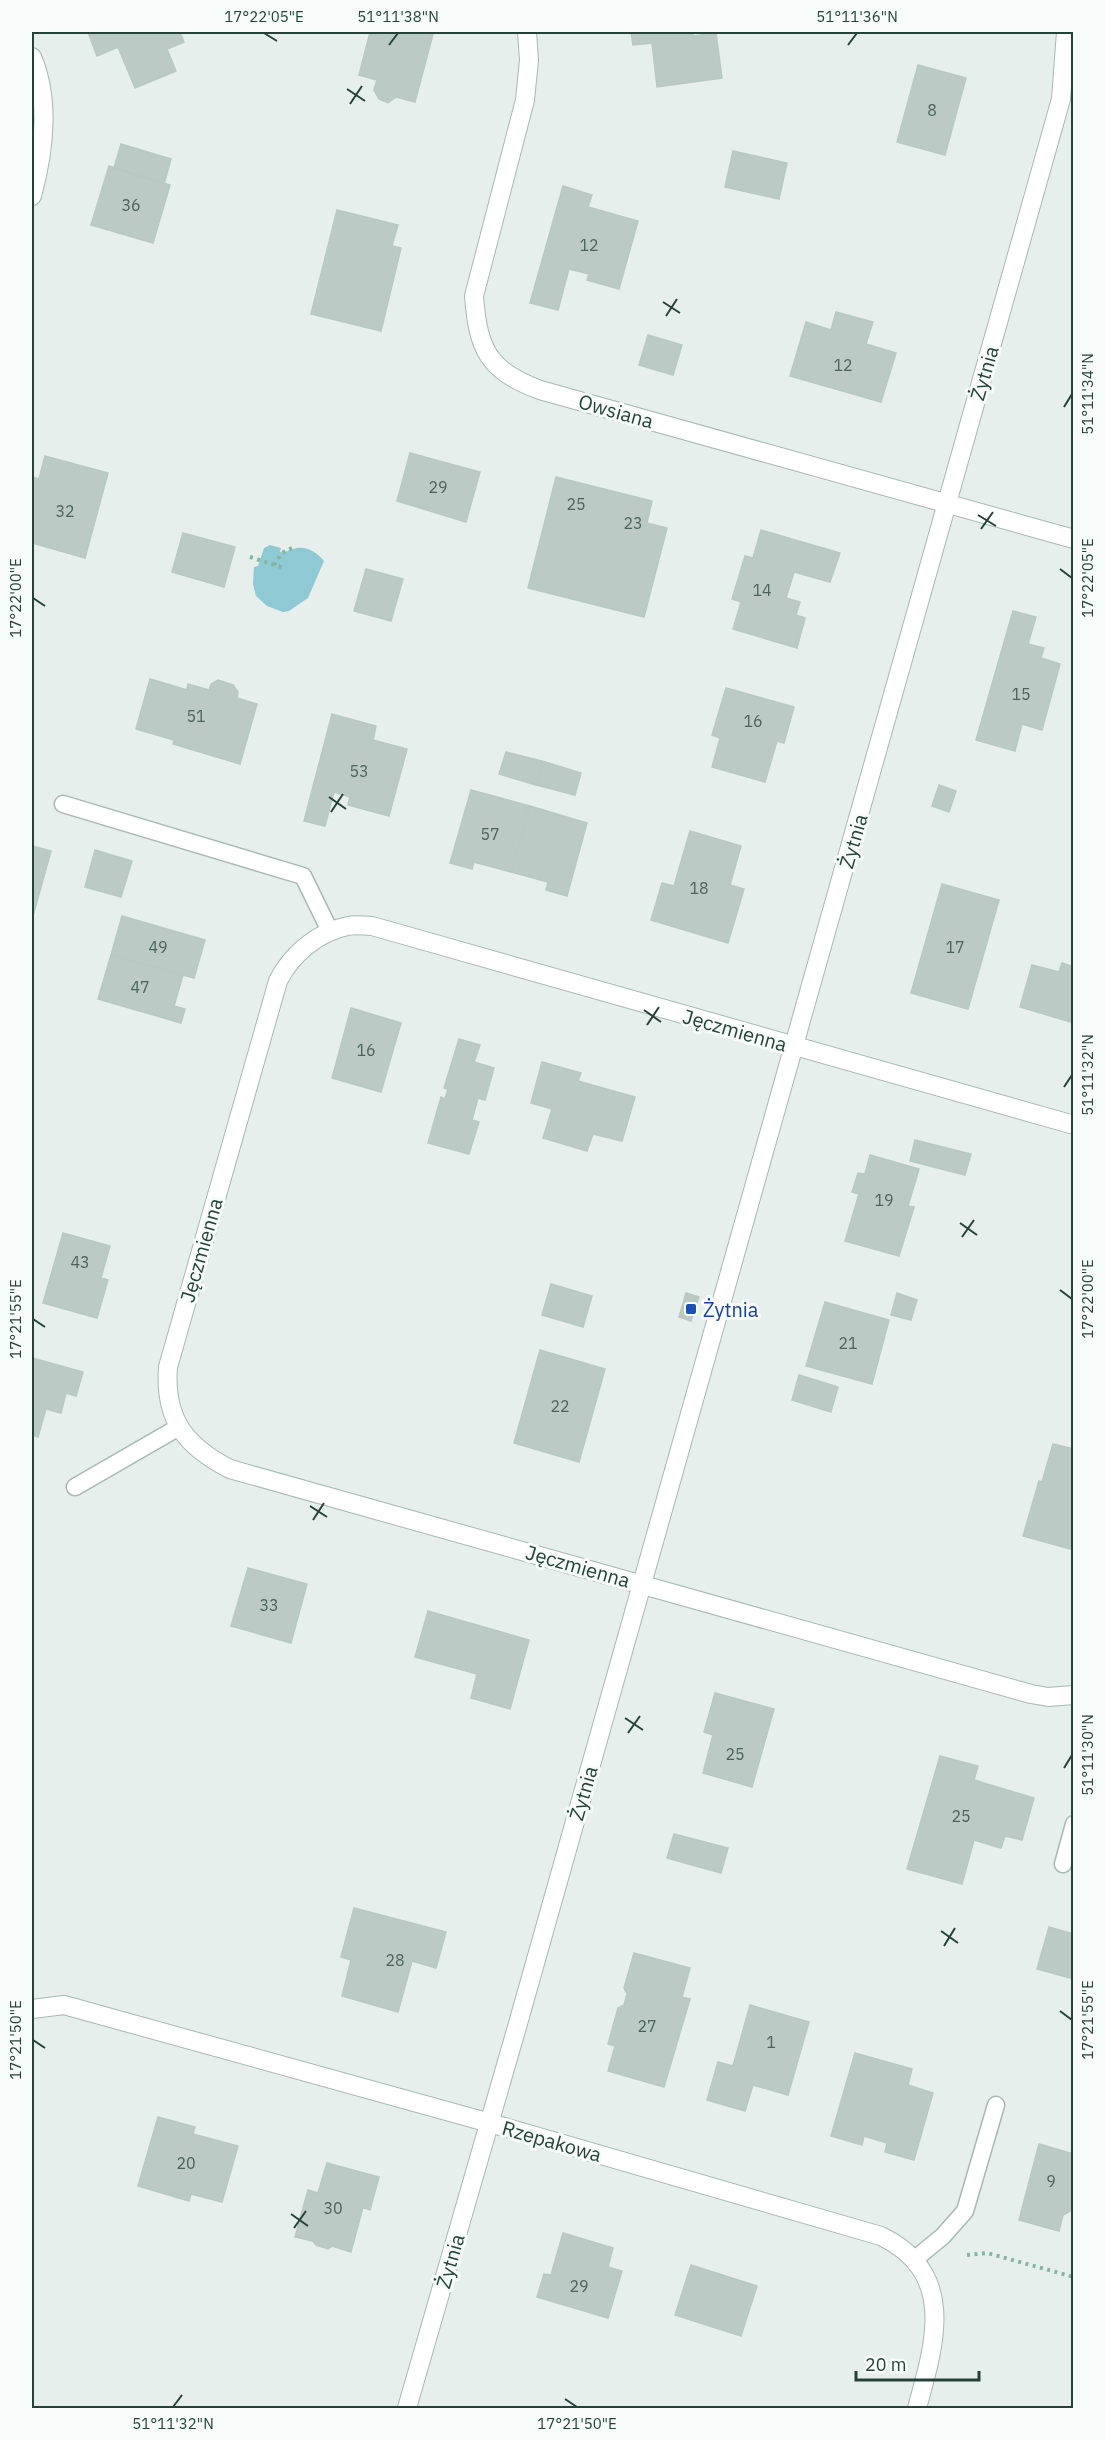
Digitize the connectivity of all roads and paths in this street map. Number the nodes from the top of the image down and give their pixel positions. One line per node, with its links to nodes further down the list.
1 (527, 32): 5 (street, Owsiana)
2 (1066, 32): 5 (street, Żytnia)
3 (32, 57): 4 (street)
4 (32, 196)
5 (948, 504): 6 (street, Owsiana); 13 (street, Żytnia)
6 (1074, 539)
7 (292, 548): 9 (path)
8 (250, 557): 9 (path)
9 (274, 565): 10 (path)
10 (284, 568)
11 (63, 804): 12 (lane)
12 (330, 931): 13 (street, Jęczmienna); 15 (street, Jęczmienna)
13 (794, 1047): 14 (street, Jęczmienna); 17 (street, Żytnia)
14 (1074, 1125)
15 (179, 1427): 16 (lane); 17 (street, Jęczmienna)
16 (75, 1487)
17 (642, 1584): 18 (street, Jęczmienna); 23 (street, Żytnia)
18 (1074, 1695)
19 (1074, 1824): 20 (lane)
20 (1063, 1864)
21 (32, 2008): 23 (street, Rzepakowa)
22 (996, 2104): 24 (lane)
23 (490, 2123): 24 (street, Rzepakowa); 26 (street, Żytnia)
24 (915, 2259): 25 (path); 27 (street, Rzepakowa)
25 (1074, 2277)
26 (406, 2409)
27 (917, 2409)

